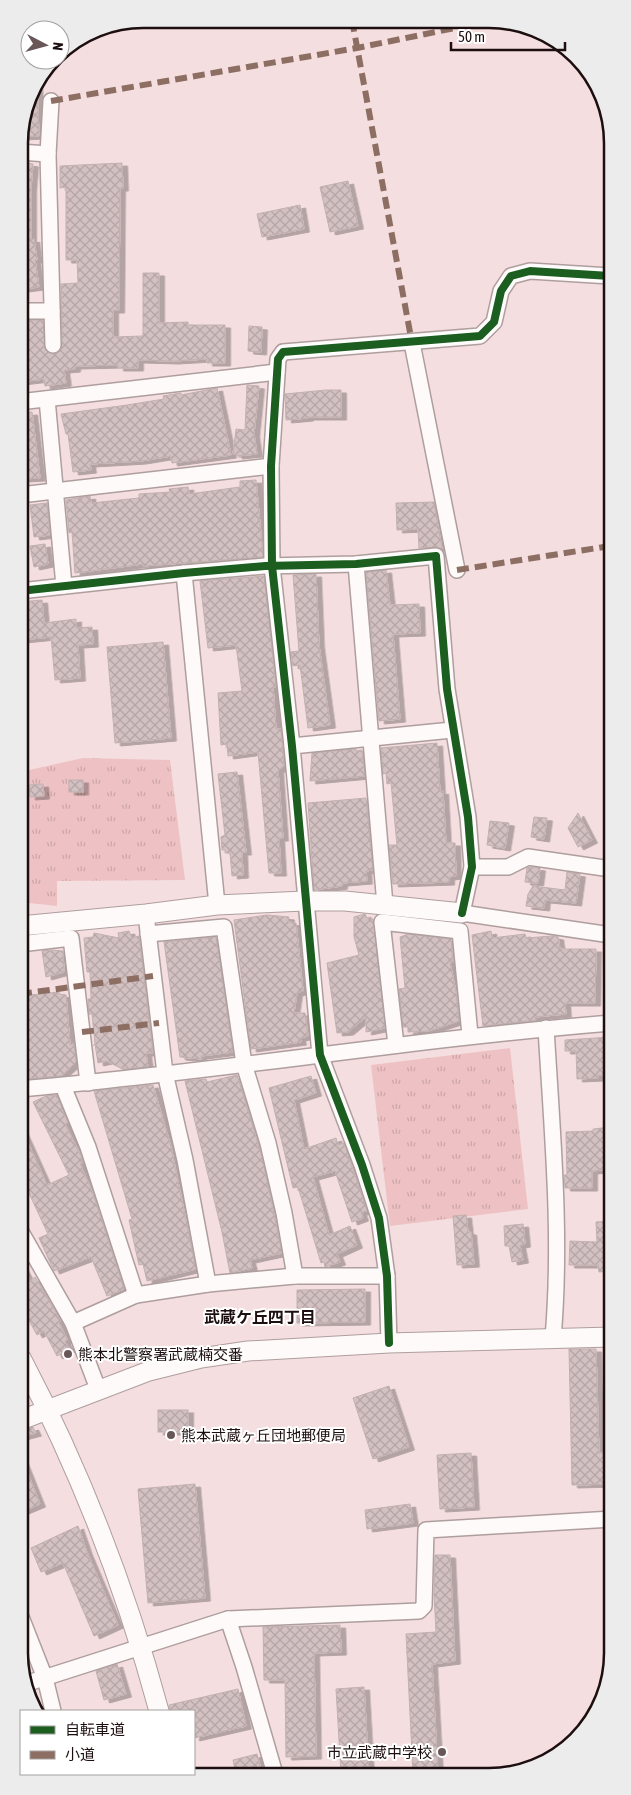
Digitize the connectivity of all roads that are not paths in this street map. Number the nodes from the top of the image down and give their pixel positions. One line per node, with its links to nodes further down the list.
1 (50, 101): 3 (street)
2 (28, 153): 3 (street)
3 (48, 154): 6 (street)
4 (604, 276): 7 (street)
5 (28, 311): 6 (street)
6 (52, 311): 8 (street)
7 (412, 343): 9 (street); 17 (street)
8 (53, 345)
9 (277, 372): 10 (street); 12 (street)
10 (47, 399): 11 (street); 13 (street)
11 (28, 401)
12 (271, 466): 13 (street); 16 (street)
13 (56, 492): 14 (street); 19 (street)
14 (28, 494)
15 (356, 564): 16 (street); 21 (street); 22 (street)
16 (272, 566): 18 (street); 23 (street)
17 (457, 570)
18 (184, 573): 19 (street); 27 (street)
19 (64, 586): 20 (street)
20 (28, 590)
21 (452, 730): 22 (street); 24 (street)
22 (371, 738): 23 (street); 28 (street)
23 (292, 746): 26 (street)
24 (472, 867): 25 (street); 29 (street)
25 (604, 868)
26 (305, 901): 27 (street); 28 (street); 39 (street)
27 (217, 905): 30 (street)
28 (385, 905): 29 (street)
29 (462, 913): 33 (street)
30 (146, 914): 31 (street); 32 (street)
31 (28, 925)
32 (148, 934): 40 (street); 41 (street)
33 (603, 934)
34 (28, 943): 42 (street)
35 (603, 1024): 36 (street)
36 (546, 1028): 37 (street); 52 (street)
37 (470, 1035): 38 (street); 38 (street)
38 (396, 1045): 39 (street)
39 (320, 1055): 40 (street); 47 (street)
40 (244, 1064): 41 (street); 46 (street)
41 (165, 1073): 42 (street); 48 (street)
42 (88, 1083): 43 (street)
43 (63, 1086): 44 (street); 49 (street)
44 (28, 1089)
45 (28, 1244): 50 (street)
46 (295, 1276): 47 (street); 48 (street)
47 (387, 1276): 53 (street)
48 (208, 1284): 49 (street)
49 (136, 1295): 50 (street)
50 (73, 1323): 55 (street)
51 (603, 1337): 52 (street)
52 (553, 1338): 53 (street)
53 (389, 1343): 55 (street)
54 (28, 1371): 56 (street)
55 (98, 1389): 56 (street)
56 (48, 1410): 57 (street); 61 (street)
57 (28, 1417)
58 (603, 1520): 59 (street)
59 (228, 1620): 61 (street); 66 (street)
60 (28, 1635): 62 (street)
61 (142, 1648): 62 (street); 65 (street)
62 (45, 1678): 63 (street); 64 (street)
63 (32, 1682)
64 (53, 1710)
65 (159, 1710)
66 (273, 1768)

